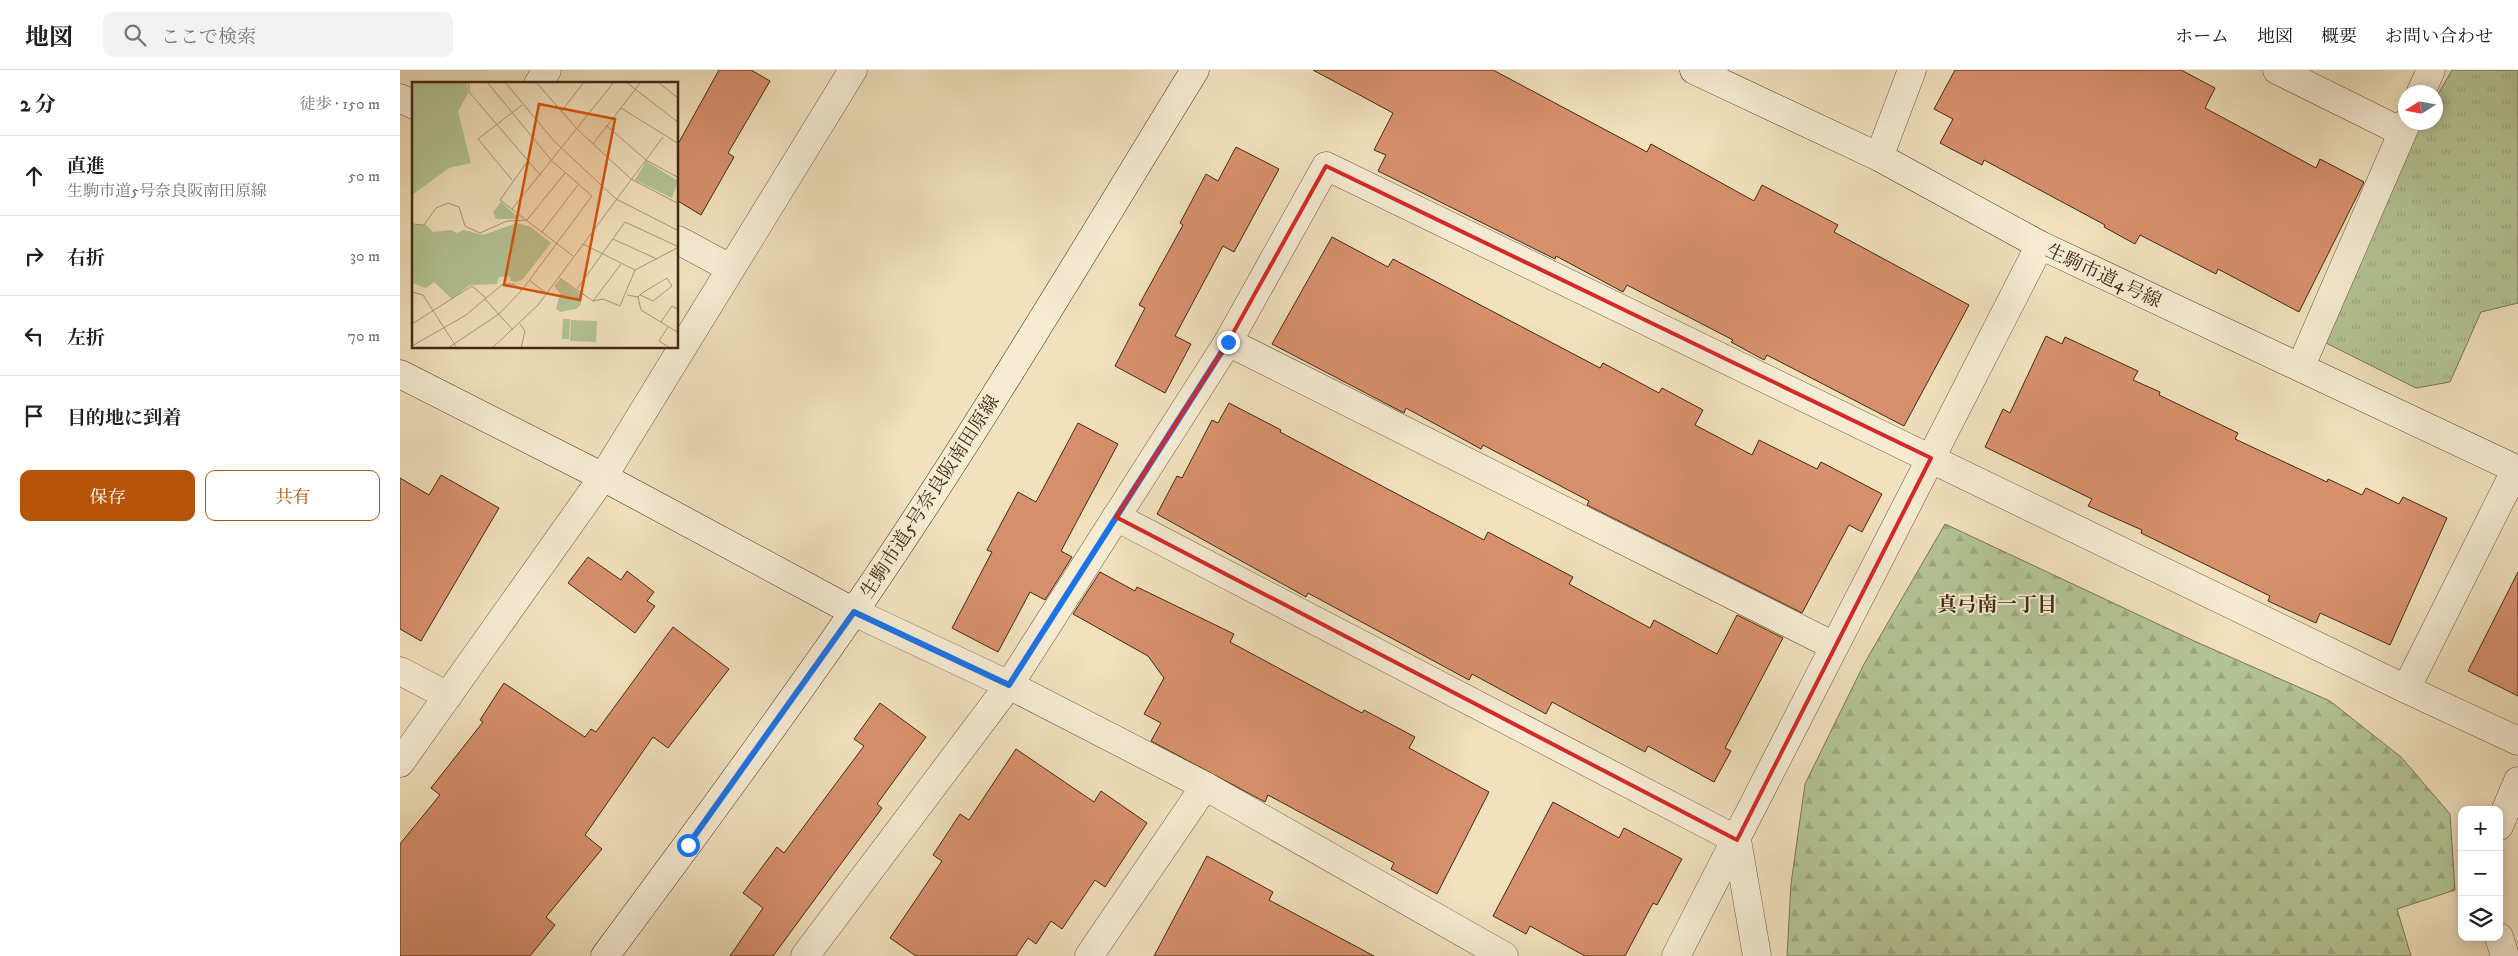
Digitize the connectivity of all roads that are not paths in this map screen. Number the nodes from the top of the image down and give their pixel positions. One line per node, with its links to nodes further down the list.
1 (547, 70): 8 (street)
2 (853, 70): 17 (street)
3 (1195, 70): 25 (street, 生駒市道5号奈良阪南田原線)
4 (1694, 70): 14 (street, 生駒市道4号線)
5 (1912, 70): 14 (street)
6 (2277, 70): 12 (street)
7 (2431, 70): 9 (street)
8 (539, 82)
9 (2424, 85)
10 (400, 98): 11 (street)
11 (412, 103)
12 (2398, 124)
13 (2403, 130): 19 (street)
14 (1879, 157): 16 (street, 生駒市道4号線)
15 (679, 241): 17 (street)
16 (2040, 245): 19 (street, 生駒市道4号線); 21 (street)
17 (730, 268): 23 (street)
18 (1228, 342): 21 (street); 24 (street); 26 (street)
19 (2301, 366): 22 (street, 生駒市道4号線)
20 (400, 374): 23 (street)
21 (1931, 458): 26 (street); 29 (street)
22 (2517, 469): 29 (street)
23 (603, 477): 25 (street); 30 (street)
24 (1116, 517): 28 (street); 36 (street)
25 (854, 612): 28 (street); 38 (street, 生駒市道5号奈良阪南田原線)
26 (1834, 646): 36 (street)
27 (400, 671): 30 (street)
28 (1009, 685): 34 (street); 39 (street)
29 (2406, 689): 31 (street)
30 (448, 696): 32 (street)
31 (2518, 741)
32 (400, 763)
33 (2518, 781): 35 (street)
34 (1204, 786): 40 (street); 41 (street)
35 (2503, 817)
36 (1737, 840): 42 (street); 43 (street)
37 (2500, 941): 44 (street)
38 (606, 956)
39 (805, 956)
40 (1089, 956)
41 (1504, 956)
42 (1676, 956)
43 (1757, 956)
44 (2505, 956)

